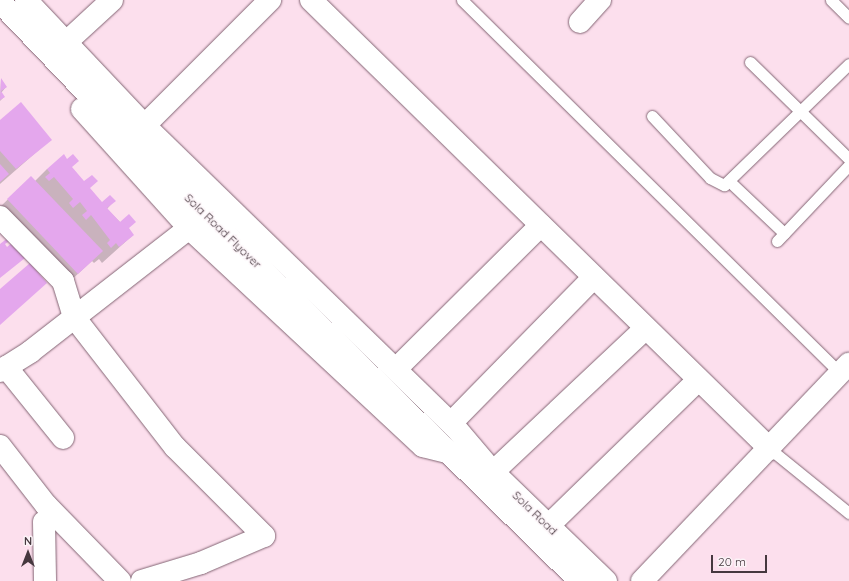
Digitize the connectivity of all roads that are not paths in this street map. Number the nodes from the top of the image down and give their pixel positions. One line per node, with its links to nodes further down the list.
1 (26, 0): 32 (street, Sola Road Flyover)
2 (39, 0): 13 (street)
3 (112, 0): 13 (street)
4 (270, 0): 18 (street)
5 (311, 0): 23 (street)
6 (462, 0): 30 (lane)
7 (831, 0): 11 (lane)
8 (597, 1): 12 (street)
9 (0, 2): 32 (street, Sola Road Flyover)
10 (0, 18): 24 (street)
11 (849, 18)
12 (580, 22)
13 (73, 36): 18 (street)
14 (750, 62): 16 (lane)
15 (849, 64): 16 (lane)
16 (801, 112): 19 (lane); 21 (lane)
17 (652, 116): 21 (lane)
18 (150, 120): 28 (street)
19 (849, 160)
20 (849, 165): 21 (lane)
21 (729, 181)
22 (0, 217): 26 (street)
23 (541, 225): 25 (street); 28 (street)
24 (189, 228): 26 (street); 35 (street)
25 (594, 277): 27 (street); 32 (street)
26 (74, 318): 29 (street); 44 (street)
27 (645, 329): 31 (street); 37 (street)
28 (401, 364): 32 (street)
29 (3, 369): 33 (street)
30 (845, 369): 36 (street)
31 (698, 380): 36 (street); 40 (street)
32 (449, 427): 35 (street, Sola Road Flyover)
33 (63, 438)
34 (0, 446): 43 (street)
35 (460, 448): 37 (street, Sola Road); 41 (street, Sola Road)
36 (770, 449): 38 (lane); 46 (street)
37 (493, 472): 40 (street, Sola Road)
38 (849, 513)
39 (44, 522): 42 (street)
40 (548, 526): 45 (street, Sola Road)
41 (575, 580)
42 (45, 581)
43 (120, 581)
44 (142, 581)
45 (606, 581)
46 (642, 581)

